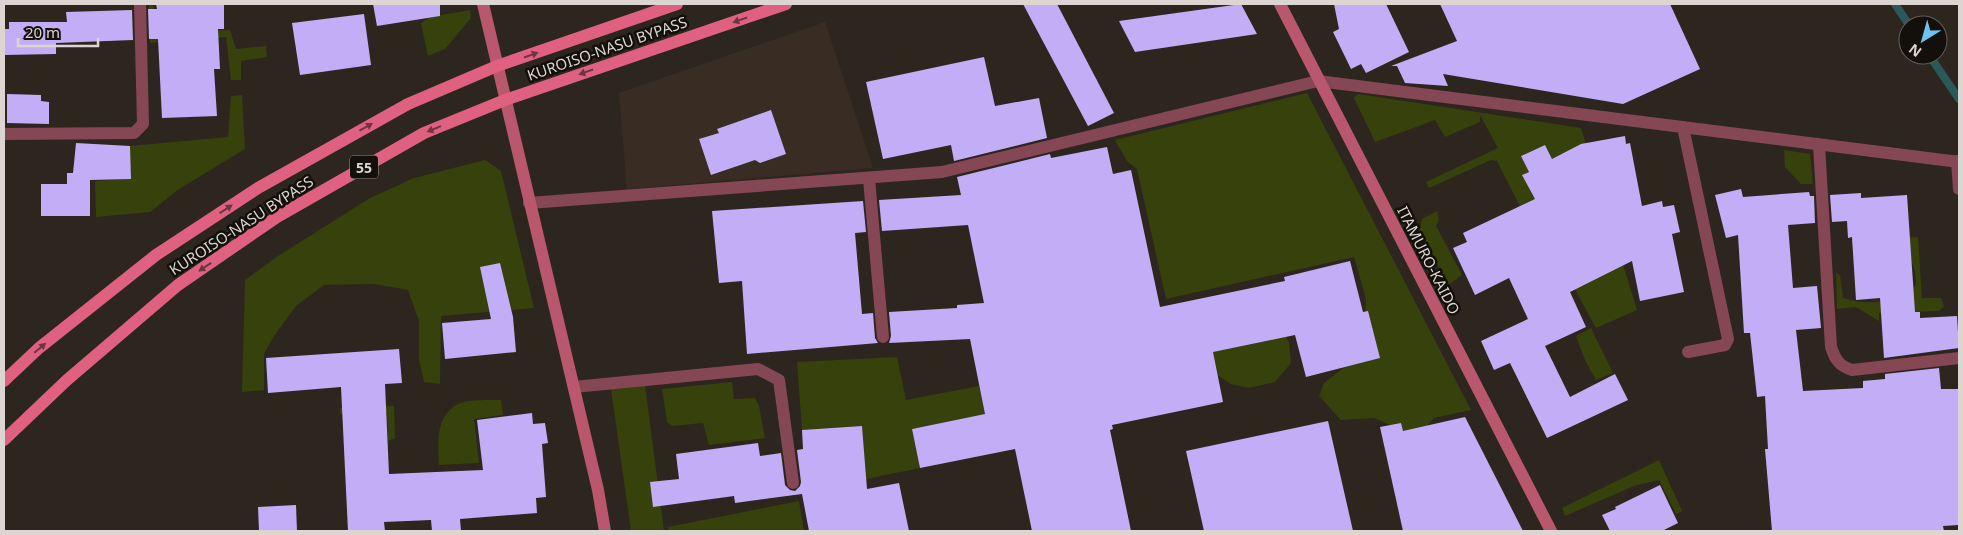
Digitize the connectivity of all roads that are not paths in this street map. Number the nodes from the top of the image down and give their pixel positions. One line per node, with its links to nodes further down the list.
1 (140, 4): 10 (street)
2 (484, 4): 6 (main road)
3 (677, 4): 6 (main road, KUROISO-NASU BYPASS / 55, one-way to 3)
4 (786, 4): 8 (main road, KUROISO-NASU BYPASS / 55, one-way to 8)
5 (1280, 4): 7 (main road, ITAMURO-KAIDO)
6 (497, 66): 8 (main road); 19 (main road, KUROISO-NASU BYPASS / 55, one-way to 6)
7 (1318, 81): 9 (street); 13 (street); 24 (main road, ITAMURO-KAIDO)
8 (505, 100): 15 (main road); 21 (main road, KUROISO-NASU BYPASS / 55, one-way to 21)
9 (1683, 127): 11 (street); 17 (street)
10 (4, 134)
11 (1819, 145): 12 (street); 18 (street)
12 (1958, 161): 14 (street)
13 (869, 179): 15 (street); 16 (street)
14 (1959, 189)
15 (529, 203): 20 (main road)
16 (883, 337)
17 (1688, 352)
18 (1959, 358)
19 (4, 381)
20 (574, 387): 22 (street); 23 (main road)
21 (4, 440)
22 (793, 483)
23 (605, 531)
24 (1551, 531)

